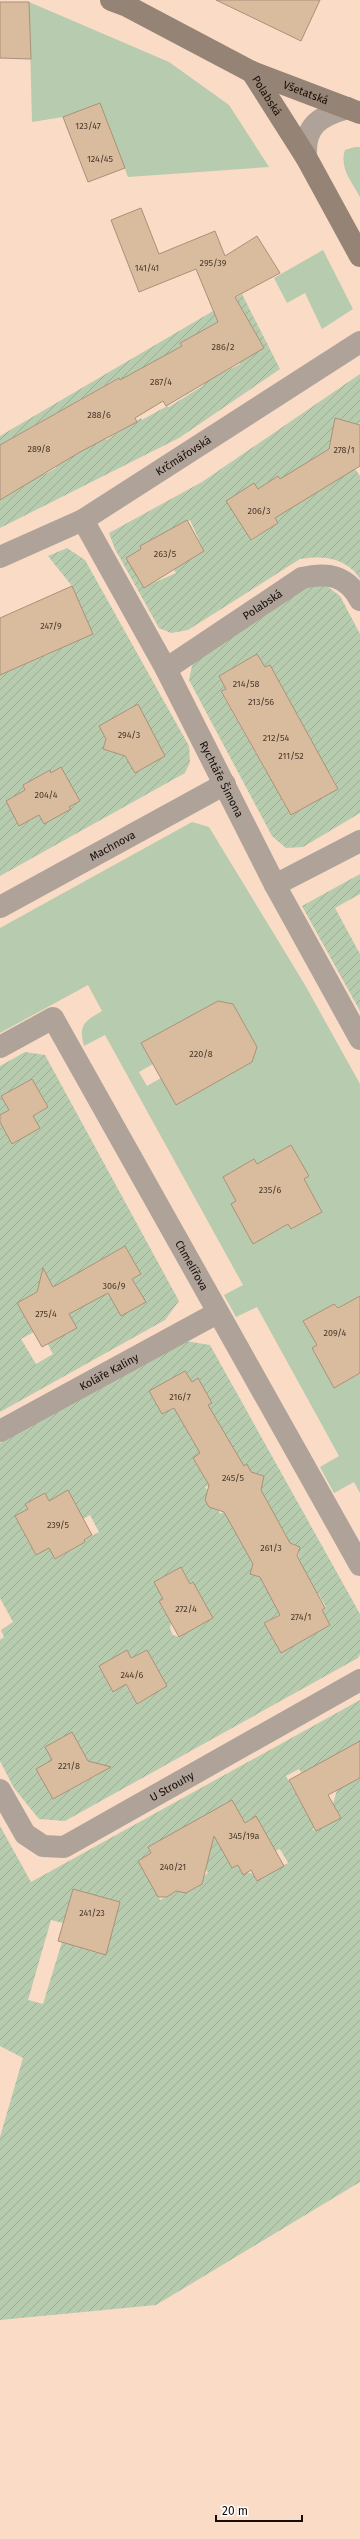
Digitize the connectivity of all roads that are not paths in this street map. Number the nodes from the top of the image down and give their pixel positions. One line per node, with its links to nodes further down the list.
1 (111, 0): 2 (street, Polabská)
2 (252, 72): 3 (street, Všetatská); 4 (street, Polabská)
3 (354, 110): 4 (street)
4 (306, 157): 5 (street, Polabská)
5 (360, 256)
6 (360, 342): 7 (street, Krčmářovská)
7 (83, 520): 8 (street, Krčmářovská); 10 (street, Rychtáře Šimona)
8 (0, 557)
9 (360, 600): 10 (street, Polabská)
10 (166, 669): 11 (street, Rychtáře Šimona)
11 (225, 784): 13 (street, Rychtáře Šimona); 14 (street, Machnova)
12 (360, 841): 13 (street)
13 (275, 885): 15 (street, Rychtáře Šimona)
14 (0, 907)
15 (360, 1039)
16 (0, 1047): 17 (street, Chmelířova)
17 (218, 1313): 18 (street, Koláře Kaliny); 19 (street, Chmelířova)
18 (0, 1431)
19 (360, 1565)
20 (360, 1680): 21 (street, U Strouhy)
21 (0, 1790)

